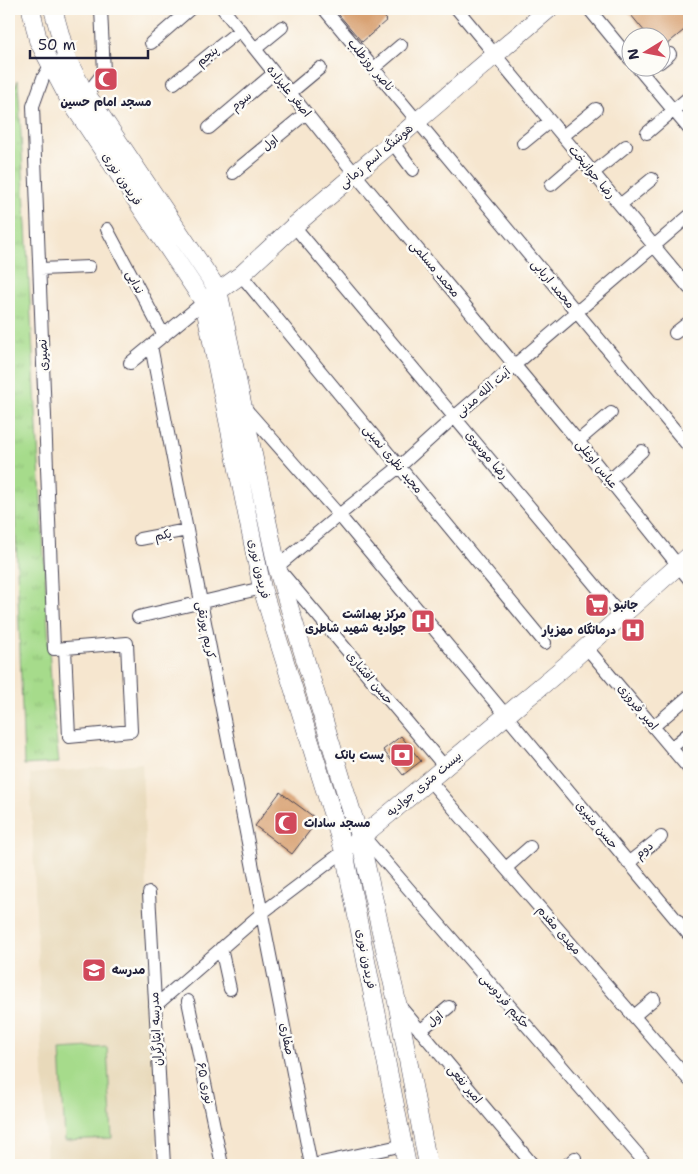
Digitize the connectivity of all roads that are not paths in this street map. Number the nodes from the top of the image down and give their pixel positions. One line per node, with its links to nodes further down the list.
1 (31, 9): 18 (main road, فریدون نوری)
2 (53, 9): 17 (main road, فریدون نوری)
3 (101, 9): 25 (street)
4 (190, 9): 12 (street)
5 (223, 9): 11 (street, اصغر علیزاده)
6 (324, 9): 20 (street, ناصر روزطلب)
7 (456, 9): 16 (street, رضا جوانبخت)
8 (549, 9): 16 (main road, هوشنگ اسم زمانی)
9 (589, 9): 14 (street)
10 (282, 28): 15 (street)
11 (240, 30): 15 (street, اصغر علیزاده); 23 (street, پنجم)
12 (151, 43)
13 (401, 45): 20 (street)
14 (620, 47)
15 (255, 49): 21 (street, اصغر علیزاده)
16 (495, 55): 30 (main road, هوشنگ اسم زمانی); 31 (street, رضا جوانبخت)
17 (67, 59): 18 (main road); 25 (main road, فریدون نوری)
18 (50, 66): 52 (street, نصیری); 56 (main road, فریدون نوری)
19 (320, 68): 24 (street)
20 (374, 68): 30 (street, ناصر روزطلب)
21 (274, 73): 24 (street, اصغر علیزاده); 32 (street, سوم)
22 (651, 78): 28 (street)
23 (174, 83)
24 (290, 93): 29 (street, اصغر علیزاده)
25 (86, 95): 55 (main road, فریدون نوری)
26 (689, 97): 28 (street)
27 (596, 109): 35 (street)
28 (673, 110): 33 (street); 34 (street)
29 (306, 113): 41 (street, اول); 43 (street, اصغر علیزاده)
30 (417, 121): 36 (main road, هوشنگ اسم زمانی); 57 (street, محمد اربابی)
31 (550, 121): 35 (street, رضا جوانبخت); 37 (street)
32 (209, 128)
33 (689, 129)
34 (647, 133)
35 (563, 136): 39 (street, رضا جوانبخت)
36 (392, 142): 40 (street); 43 (main road, هوشنگ اسم زمانی)
37 (523, 143)
38 (626, 146): 42 (street)
39 (581, 159): 42 (street, رضا جوانبخت); 45 (street)
40 (413, 170)
41 (233, 173)
42 (593, 173): 46 (street, رضا جوانبخت)
43 (355, 174): 48 (main road, هوشنگ اسم زمانی); 63 (street, محمد مسلمی)
44 (652, 179): 46 (street)
45 (552, 185)
46 (620, 205): 50 (street, رضا جوانبخت)
47 (689, 216): 50 (street, آیت‌ الله مدنی)
48 (294, 226): 53 (main road, هوشنگ اسم زمانی); 66 (street, رضا موسوی)
49 (107, 229): 60 (street, ندایی)
50 (654, 246): 54 (street, رضا جوانبخت); 57 (street, آیت‌ الله مدنی)
51 (89, 267): 52 (street)
52 (40, 270): 84 (street, نصیری)
53 (241, 275): 55 (main road, هوشنگ اسم زمانی); 70 (street, مجید نظری نمینی)
54 (689, 288)
55 (218, 290): 56 (main road, هوشنگ اسم زمانی); 64 (main road, فریدون نوری)
56 (204, 302): 60 (street); 78 (main road, فریدون نوری)
57 (577, 312): 63 (street, آیت‌ الله مدنی); 68 (street, محمد اربابی)
58 (689, 322): 59 (street)
59 (675, 333)
60 (164, 336): 61 (street)
61 (151, 346): 62 (street); 73 (street, کریم پورتقی)
62 (130, 364)
63 (515, 364): 66 (street, آیت‌ الله مدنی); 67 (street, عباس اوغلی)
64 (242, 405): 72 (street, حسن منیری); 76 (main road, فریدون نوری)
65 (612, 413): 67 (street)
66 (454, 417): 70 (street, آیت‌ الله مدنی); 80 (street, رضا موسوی)
67 (578, 441): 71 (street, عباس اوغلی)
68 (689, 447)
69 (642, 451): 71 (street)
70 (399, 467): 72 (street, آیت‌ الله مدنی); 82 (street, مجید نظری نمینی)
71 (610, 480): 75 (street, عباس اوغلی)
72 (339, 515): 76 (street, آیت‌ الله مدنی); 86 (street, حسن منیری)
73 (187, 530): 74 (street, یکم); 79 (street, کریم پورتقی)
74 (140, 539)
75 (684, 561): 77 (street, عباس اوغلی); 80 (main road, بیست متری جوادیه)
76 (277, 567): 90 (street, حسن افشاری); 93 (main road, فریدون نوری)
77 (689, 579)
78 (262, 588): 79 (street); 96 (main road, فریدون نوری)
79 (201, 602): 81 (street); 100 (street, کریم پورتقی)
80 (621, 616): 83 (main road, بیست متری جوادیه)
81 (138, 617)
82 (545, 643)
83 (586, 646): 86 (main road, بیست متری جوادیه); 87 (street, امیر فیروزی)
84 (59, 648): 84 (street, نصیری)
85 (689, 696): 87 (street)
86 (505, 715): 90 (main road, بیست متری جوادیه); 97 (street, حسن منیری)
87 (654, 726): 89 (street, امیر فیروزی)
88 (689, 732): 89 (street)
89 (671, 748): 91 (street, امیر فیروزی)
90 (445, 767): 92 (main road, بیست متری جوادیه)
91 (689, 768)
92 (430, 780): 93 (main road, بیست متری جوادیه); 98 (street, مهدی مقدم)
93 (361, 837): 96 (main road, بیست متری جوادیه); 106 (main road, فریدون نوری); 120 (street, حکیم فردوسی)
94 (661, 837): 97 (street, دوم)
95 (530, 847): 98 (street)
96 (344, 851): 100 (street, بیست متری جوادیه); 113 (main road, فریدون نوری)
97 (628, 862): 101 (street, حسن منیری)
98 (506, 868): 109 (street, مهدی مقدم)
99 (149, 893): 107 (street, مدرسه ایثارگران)
100 (262, 913): 102 (street, بیست متری جوادیه); 116 (street, صفاری)
101 (689, 935)
102 (221, 948): 103 (street); 107 (street, بیست متری جوادیه)
103 (230, 989)
104 (654, 999): 109 (street)
105 (188, 1002): 115 (street, نوری ۶۵)
106 (396, 1002): 110 (street, امیر نفعی); 112 (main road, فریدون نوری)
107 (155, 1006): 114 (street, مدرسه ایثارگران)
108 (450, 1007): 110 (street, اول)
109 (634, 1016): 111 (street, مهدی مقدم)
110 (420, 1031): 119 (street, امیر نفعی)
111 (689, 1080)
112 (423, 1141): 113 (main road); 118 (main road, فریدون نوری)
113 (404, 1145): 116 (street); 117 (main road, فریدون نوری)
114 (164, 1165)
115 (222, 1165)
116 (312, 1165)
117 (408, 1165)
118 (428, 1165)
119 (533, 1165)
120 (648, 1165)

